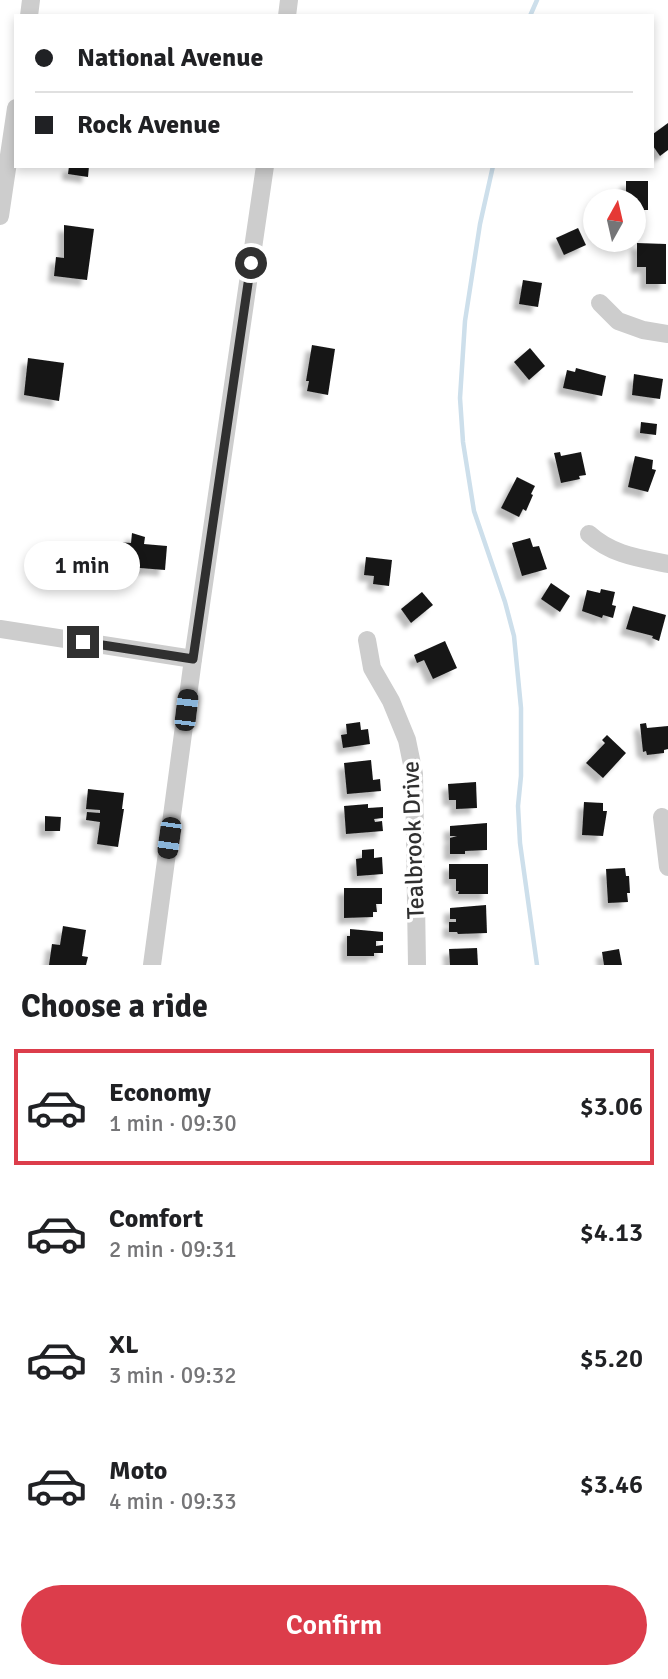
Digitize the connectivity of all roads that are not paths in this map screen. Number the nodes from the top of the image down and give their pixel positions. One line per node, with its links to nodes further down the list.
1 (14, 122): 3 (street)
2 (265, 168): 10 (street)
3 (0, 216)
4 (600, 303): 5 (street)
5 (668, 334)
6 (589, 534): 7 (street)
7 (668, 564)
8 (0, 629): 10 (street)
9 (367, 640): 14 (street, Tealbrook Drive)
10 (193, 659): 13 (street)
11 (662, 817): 12 (street)
12 (668, 867)
13 (152, 965)
14 (417, 965)

